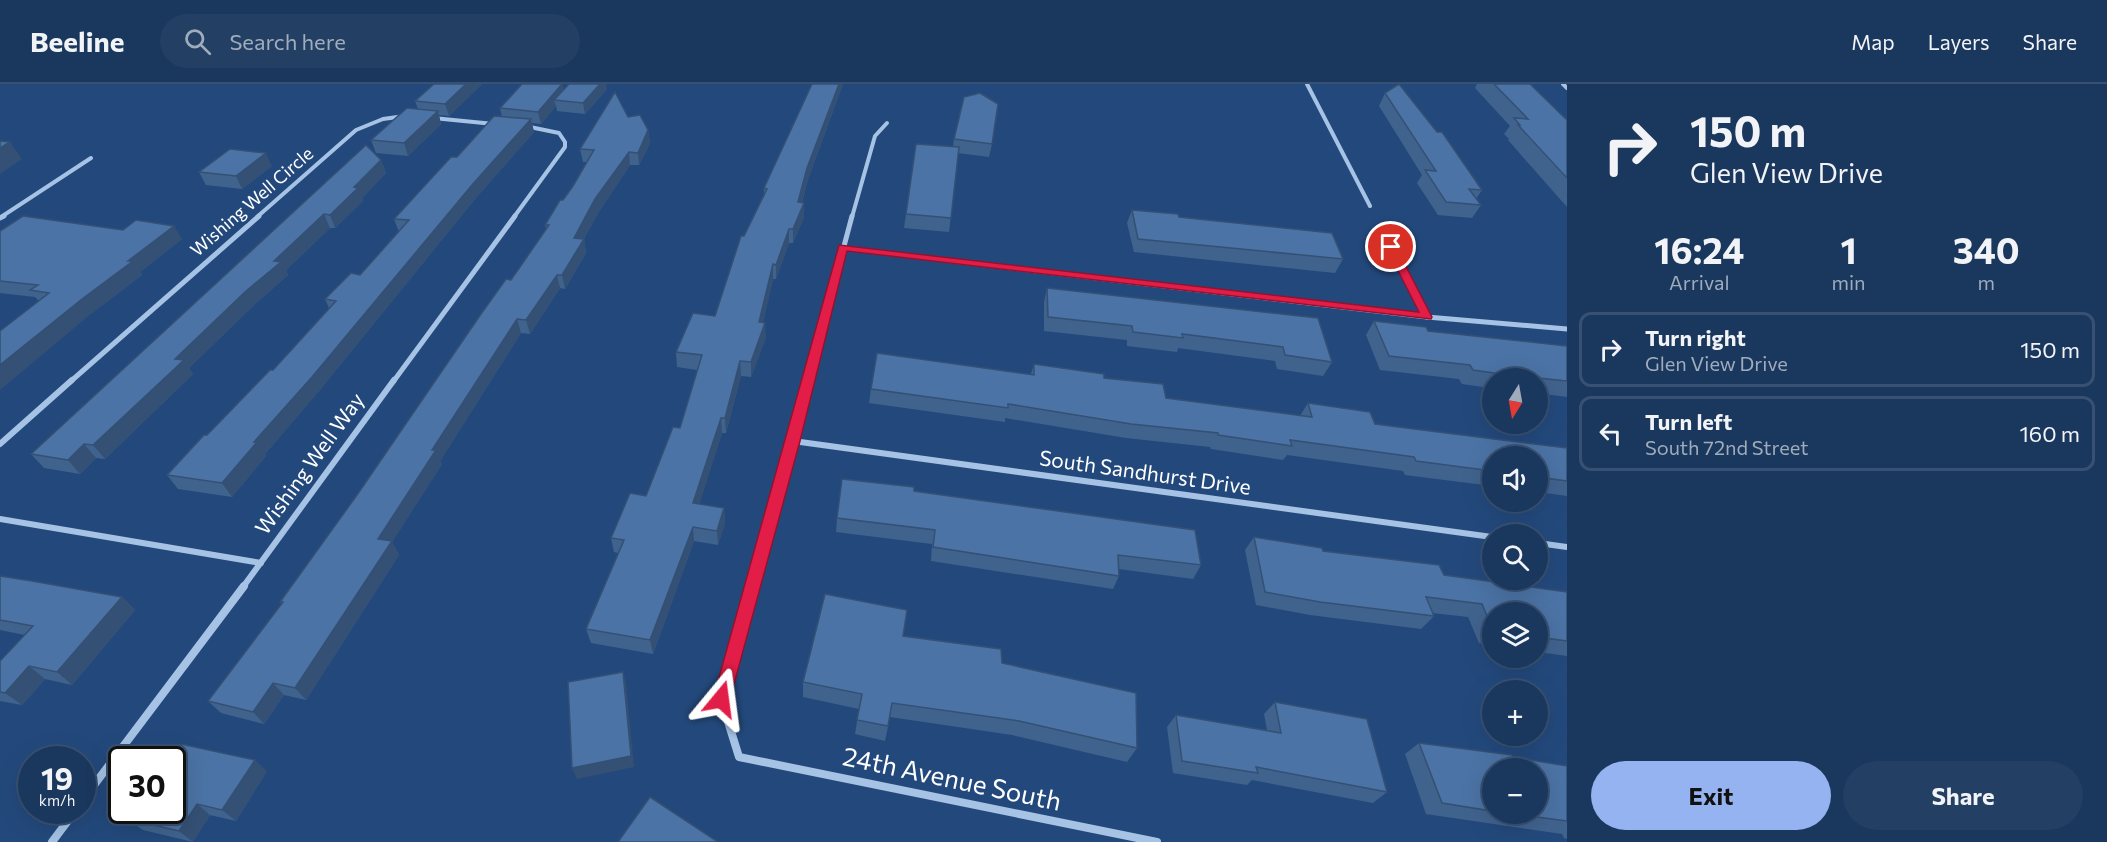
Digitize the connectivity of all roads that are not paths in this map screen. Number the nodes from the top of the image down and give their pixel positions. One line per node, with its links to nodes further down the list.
1 (1307, 84): 10 (street)
2 (1563, 84): 3 (street)
3 (1567, 88)
4 (411, 117): 17 (street, Wishing Well Circle)
5 (430, 118): 7 (street)
6 (887, 123): 13 (street)
7 (500, 124)
8 (524, 126): 22 (street, Wishing Well Way)
9 (91, 158): 11 (street)
10 (1370, 206)
11 (0, 218)
12 (1391, 247): 14 (street)
13 (843, 248): 14 (street); 16 (street)
14 (1427, 317): 15 (street)
15 (1567, 329)
16 (793, 441): 19 (street, South Sandhurst Drive); 26 (street, 24th Avenue South)
17 (0, 444)
18 (0, 519): 22 (street)
19 (1482, 536)
20 (1548, 544): 21 (street)
21 (1567, 547)
22 (261, 563): 23 (street, Wishing Well Way)
23 (96, 782)
24 (66, 824): 25 (street)
25 (52, 842)
26 (1157, 842)

